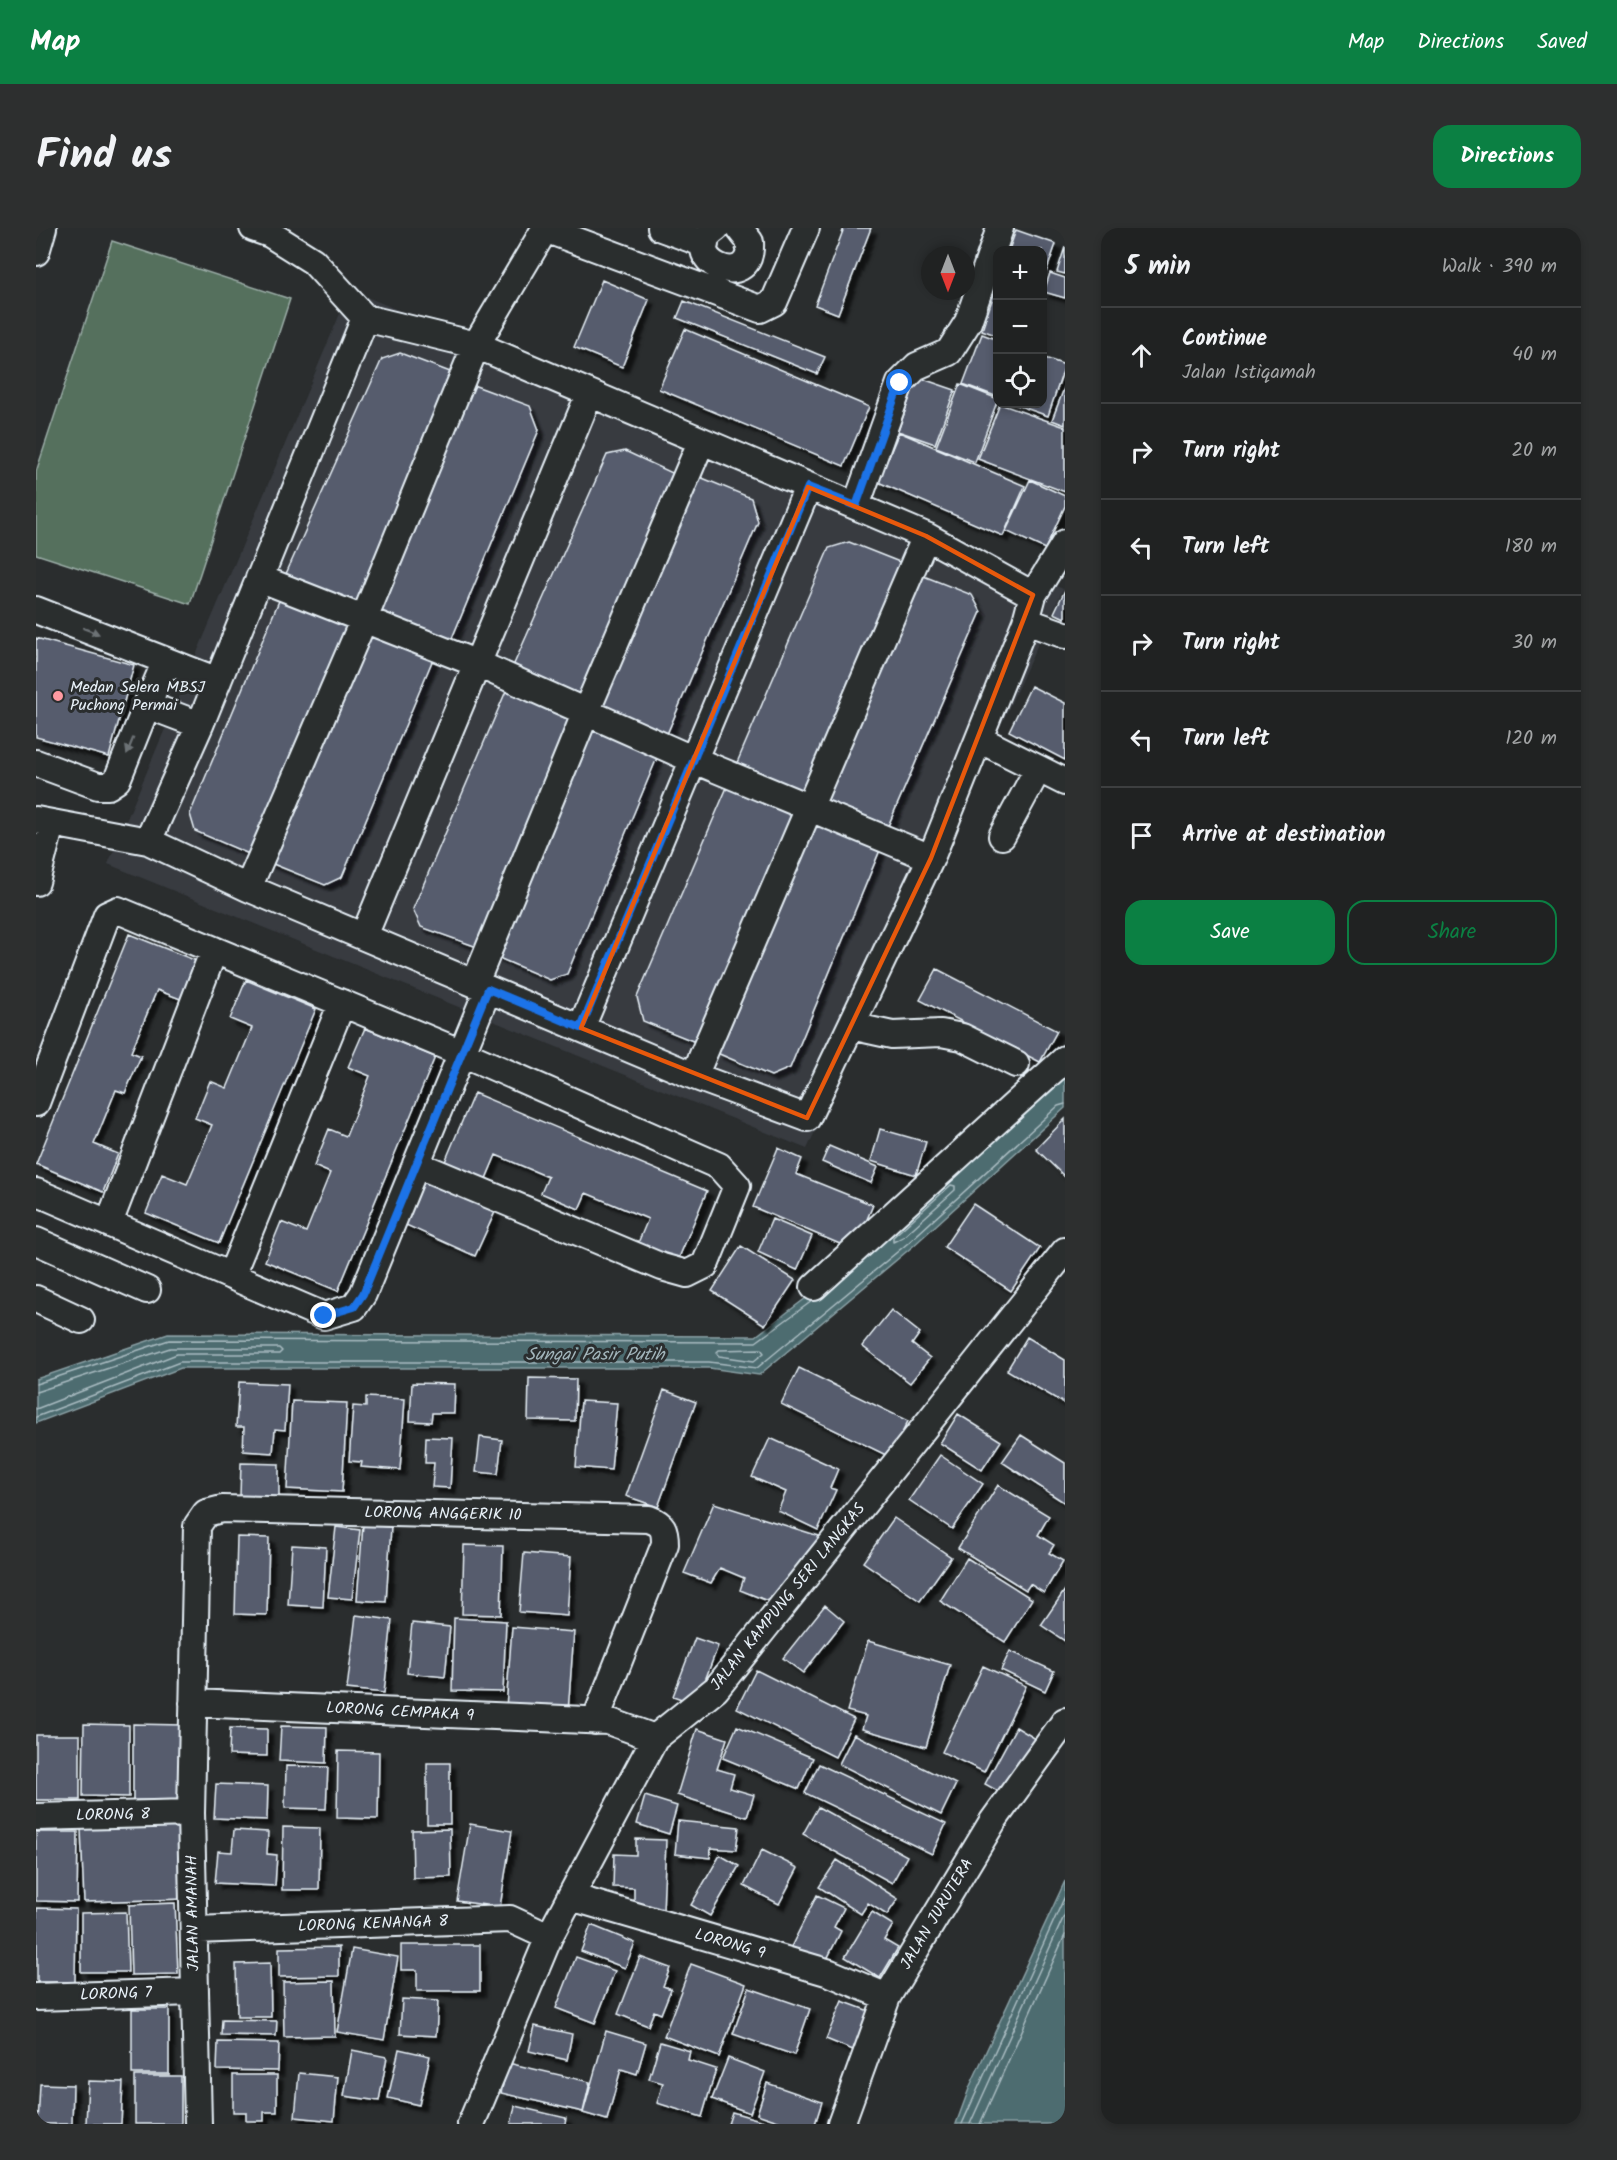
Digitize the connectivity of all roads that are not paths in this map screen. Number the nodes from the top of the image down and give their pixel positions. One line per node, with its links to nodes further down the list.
1 (43, 228): 8 (street)
2 (253, 228): 11 (street)
3 (661, 228): 7 (street)
4 (739, 228): 9 (street)
5 (806, 228): 10 (street)
6 (1000, 228): 16 (street)
7 (710, 236): 9 (street)
8 (36, 252)
9 (747, 260): 10 (street)
10 (787, 276): 12 (street)
11 (365, 318): 12 (street); 19 (street)
12 (476, 345): 13 (street); 22 (street)
13 (589, 395): 14 (street); 26 (street)
14 (701, 442): 15 (street); 29 (street)
15 (808, 487): 16 (street); 32 (street)
16 (856, 506): 17 (street)
17 (926, 536): 20 (street); 36 (street)
18 (1065, 543): 20 (street)
19 (259, 578): 22 (street); 27 (street)
20 (1033, 595): 23 (street)
21 (36, 610): 25 (street, one-way to 25)
22 (364, 619): 26 (street); 42 (street)
23 (1026, 621): 24 (street); 31 (street)
24 (1065, 635)
25 (166, 661): 27 (street); 28 (street)
26 (478, 664): 29 (street); 43 (street)
27 (218, 681): 30 (street)
28 (147, 705): 30 (street); 33 (street, one-way to 33)
29 (586, 712): 32 (street); 45 (street)
30 (200, 726): 39 (street)
31 (979, 739): 34 (street); 40 (street)
32 (694, 760): 36 (street); 48 (street)
33 (36, 763)
34 (1038, 768): 35 (street); 38 (street)
35 (1065, 782)
36 (811, 808): 40 (street); 52 (street)
37 (44, 822): 39 (street); 41 (street)
38 (1002, 836)
39 (148, 841): 42 (street)
40 (931, 858): 47 (street)
41 (36, 882)
42 (248, 888): 43 (street)
43 (364, 936): 45 (street)
44 (214, 950): 46 (street); 53 (street); 56 (street)
45 (482, 986): 48 (street); 49 (street)
46 (342, 1003): 49 (street); 59 (street)
47 (851, 1026): 51 (street); 52 (street)
48 (581, 1028): 52 (street)
49 (462, 1053): 54 (street); 54 (street)
50 (1065, 1059): 60 (street)
51 (1016, 1064)
52 (694, 1076)
53 (36, 1103)
54 (416, 1164): 59 (street)
55 (36, 1192): 56 (street)
56 (109, 1223): 59 (street)
57 (36, 1241): 61 (street)
58 (1065, 1251): 67 (street, JALAN KAMPUNG SERI LANGKAS)
59 (231, 1276)
60 (814, 1287)
61 (147, 1290)
62 (36, 1299): 63 (street)
63 (81, 1320)
64 (193, 1703): 65 (street, LORONG CEMPAKA 9); 65 (street, LORONG ANGGERIK 10); 68 (street, JALAN AMANAH)
65 (601, 1721): 67 (street, LORONG CEMPAKA 9)
66 (1065, 1721): 75 (street, JALAN JURUTERA)
67 (644, 1734): 70 (street, JALAN KAMPUNG SERI LANGKAS)
68 (191, 1814): 69 (street, LORONG 8); 71 (street, JALAN AMANAH)
69 (36, 1817)
70 (571, 1897): 72 (street, JALAN KAMPUNG SERI LANGKAS); 75 (street, LORONG 9)
71 (194, 1930): 72 (street, LORONG KENANGA 8); 73 (street, JALAN AMANAH)
72 (543, 1935): 77 (street, JALAN KAMPUNG SERI LANGKAS)
73 (195, 1992): 74 (street, LORONG 7); 76 (street, JALAN AMANAH)
74 (36, 1997)
75 (887, 1997): 78 (street, JALAN JURUTERA)
76 (198, 2124)
77 (471, 2124)
78 (841, 2124)

